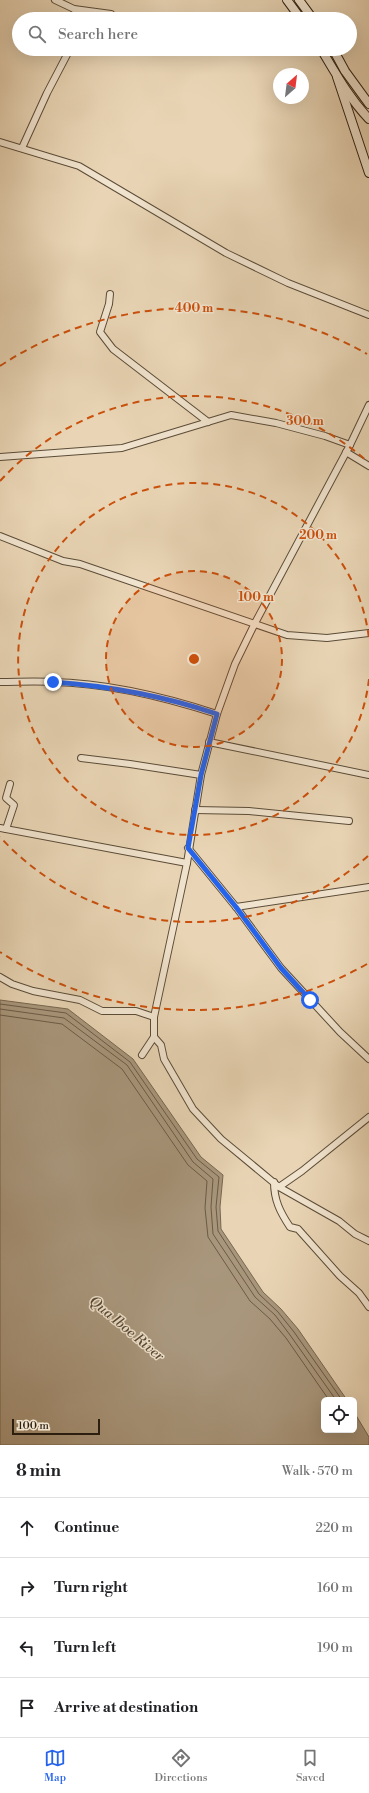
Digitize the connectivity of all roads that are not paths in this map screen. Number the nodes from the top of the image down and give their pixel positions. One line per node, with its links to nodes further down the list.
1 (54, 0): 4 (street)
2 (287, 0): 7 (main road)
3 (300, 0): 8 (main road)
4 (74, 8): 5 (street); 6 (street)
5 (78, 12)
6 (99, 12)
7 (296, 12)
8 (308, 12)
9 (66, 56): 16 (street)
10 (325, 56): 12 (main road)
11 (337, 56): 13 (main road)
12 (337, 77): 14 (main road); 17 (main road)
13 (369, 104)
14 (369, 119)
15 (0, 142): 16 (street)
16 (22, 148): 19 (street)
17 (368, 168)
18 (110, 294): 21 (street)
19 (369, 315)
20 (369, 405): 22 (street)
21 (208, 422): 22 (street); 24 (street)
22 (350, 445): 23 (street)
23 (346, 452): 25 (street); 27 (street)
24 (0, 457)
25 (369, 466)
26 (0, 536): 27 (street)
27 (255, 623): 28 (street); 30 (street)
28 (369, 633)
29 (0, 682): 30 (street)
30 (217, 714): 31 (street)
31 (209, 742): 33 (street); 34 (street)
32 (81, 758): 33 (street)
33 (201, 775): 36 (street)
34 (369, 775)
35 (10, 784): 38 (street)
36 (195, 810): 37 (street); 39 (street)
37 (349, 821)
38 (3, 829): 40 (street)
39 (188, 848): 40 (street); 42 (street)
40 (187, 862): 44 (street)
41 (369, 887): 42 (street)
42 (236, 907): 47 (street)
43 (0, 977): 44 (street)
44 (154, 1017): 45 (street)
45 (154, 1037): 46 (street); 49 (street)
46 (142, 1055)
47 (369, 1059)
48 (369, 1118): 49 (street)
49 (276, 1184): 50 (street); 51 (street)
50 (369, 1241)
51 (369, 1308)

